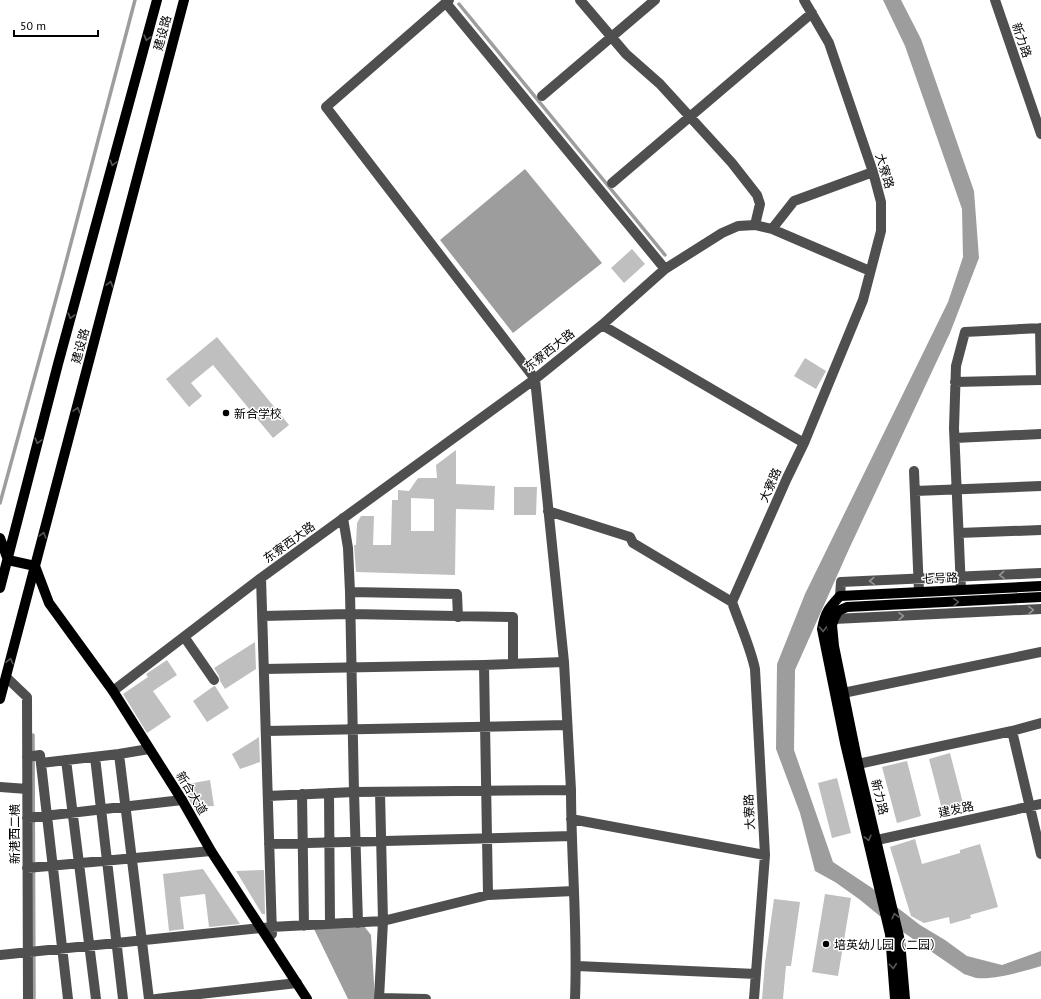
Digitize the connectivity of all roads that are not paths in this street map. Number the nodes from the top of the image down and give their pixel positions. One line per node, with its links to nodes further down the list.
1 (157, 0): 36 (main road, 建设路, one-way to 36)
2 (184, 0): 37 (main road, 建设路, one-way to 2)
3 (580, 0): 9 (street)
4 (655, 0): 9 (street)
5 (804, 0): 8 (street, 大寮路)
6 (995, 0): 12 (street, 新力路)
7 (448, 1): 17 (street); 21 (street)
8 (812, 13): 11 (street); 13 (street, 大寮路)
9 (611, 37): 10 (street); 11 (street)
10 (542, 96)
11 (690, 117): 14 (street); 15 (street)
12 (1041, 134)
13 (873, 172): 16 (street); 18 (street, 大寮路)
14 (612, 183)
15 (755, 225): 16 (street, 东寮西大路); 17 (street, 东寮西大路)
16 (772, 229): 18 (street, 东寮西大路)
17 (665, 269): 19 (street, 东寮西大路)
18 (870, 271): 26 (street, 大寮路)
19 (602, 325): 21 (street, 东寮西大路); 26 (street)
20 (1040, 328): 22 (street); 23 (street)
21 (535, 379): 31 (street); 32 (street, 东寮西大路)
22 (1041, 380): 23 (street)
23 (955, 382): 25 (street)
24 (1041, 434): 25 (street)
25 (955, 438): 29 (street)
26 (804, 443): 49 (street, 大寮路)
27 (914, 471): 30 (street)
28 (1041, 486): 29 (street)
29 (957, 489): 30 (street); 34 (street)
30 (915, 491): 41 (street)
31 (548, 511): 49 (street); 58 (street)
32 (342, 518): 40 (street, 东寮西大路); 45 (street)
33 (1041, 530): 34 (street)
34 (959, 533): 39 (street)
35 (0, 538): 36 (main road)
36 (8, 560): 37 (main road); 43 (main road, 建设路)
37 (35, 566): 63 (main road, 建设路, one-way to 37); 65 (main road, 新合大道)
38 (1041, 573): 39 (street, one-way to 39)
39 (960, 577): 41 (street); 44 (street)
40 (261, 578): 52 (street); 55 (street, 东寮西大路)
41 (919, 579): 46 (street); 47 (street, one-way to 47)
42 (1041, 586): 44 (main road, 七号路)
43 (0, 588)
44 (961, 589): 46 (main road, 七号路)
45 (350, 592): 51 (street); 53 (street)
46 (920, 592): 47 (main road, 七号路)
47 (840, 596): 56 (main road, one-way to 56)
48 (1041, 597): 54 (main road, 七号路, one-way to 48)
49 (732, 602): 107 (street, 大寮路)
50 (1041, 610): 54 (street, one-way to 50)
51 (350, 614): 52 (street); 53 (street); 61 (street)
52 (262, 616): 62 (street)
53 (458, 617): 59 (street)
54 (834, 619): 56 (main road, 新力路)
55 (185, 638): 64 (street); 65 (street, 东寮西大路)
56 (830, 646): 66 (main road, 新力路); 140 (main road, one-way to 140)
57 (1041, 652): 66 (street)
58 (564, 662): 59 (street); 69 (street)
59 (513, 664): 60 (street)
60 (484, 665): 61 (street); 70 (street)
61 (351, 666): 62 (street); 71 (street)
62 (264, 669): 72 (street)
63 (6, 677): 67 (main road, 建设路); 77 (street, 新港西二横)
64 (214, 680)
65 (113, 692): 74 (main road, 新合大道)
66 (842, 693): 79 (main road, 新力路)
67 (0, 699)
68 (1041, 723): 73 (street)
69 (567, 726): 70 (street); 82 (street)
70 (486, 727): 71 (street); 83 (street)
71 (353, 730): 72 (street); 84 (street)
72 (266, 731): 88 (street)
73 (1012, 731): 79 (street); 91 (street)
74 (149, 748): 75 (street); 89 (main road, 新合大道)
75 (119, 754): 76 (street); 92 (street)
76 (95, 757): 78 (street); 93 (street)
77 (34, 758): 78 (street); 81 (street, 新港西二横); 95 (street)
78 (66, 760): 94 (street)
79 (858, 764): 99 (main road, 新力路)
80 (0, 787): 81 (street)
81 (27, 789): 95 (street, 新港西二横)
82 (571, 790): 83 (street); 96 (street)
83 (486, 791): 85 (street); 98 (street)
84 (354, 792): 85 (street); 86 (street); 100 (street)
85 (380, 792): 101 (street)
86 (329, 793): 87 (street); 102 (street)
87 (302, 794): 88 (street); 103 (street)
88 (268, 796): 104 (street)
89 (182, 800): 92 (street); 105 (main road, 新合大道)
90 (1041, 804): 91 (street, 建发路)
91 (1030, 806): 99 (street, 建发路); 106 (street)
92 (126, 808): 93 (street); 108 (street)
93 (101, 810): 94 (street); 109 (street)
94 (73, 813): 95 (street); 110 (street)
95 (36, 817): 111 (street); 112 (street, 新港西二横)
96 (571, 819): 97 (street); 107 (street)
97 (572, 836): 98 (street); 113 (street)
98 (487, 839): 101 (street); 114 (street)
99 (877, 840): 141 (main road, 新力路, one-way to 99)
100 (356, 841): 101 (street); 102 (street); 116 (street)
101 (381, 841): 115 (street)
102 (329, 842): 103 (street); 117 (street)
103 (303, 843): 104 (street); 118 (street)
104 (269, 844): 119 (street)
105 (211, 851): 108 (street); 119 (main road, 新合大道)
106 (1041, 854)
107 (765, 855): 127 (street, 大寮路)
108 (132, 858): 109 (street); 120 (street)
109 (107, 861): 110 (street); 121 (street)
110 (79, 863): 111 (street); 122 (street)
111 (53, 866): 112 (street); 123 (street)
112 (32, 867): 124 (street, 新港西二横)
113 (574, 892): 114 (street); 126 (street)
114 (488, 895): 115 (street)
115 (383, 921): 116 (street); 129 (street)
116 (358, 923): 117 (street)
117 (330, 924): 118 (street)
118 (304, 926): 119 (street)
119 (267, 928): 120 (street); 128 (main road, 新合大道)
120 (142, 941): 121 (street); 134 (street)
121 (117, 943): 122 (street); 133 (street)
122 (89, 946): 123 (street); 132 (street)
123 (62, 949): 124 (street); 131 (street)
124 (33, 952): 125 (street); 130 (street, 新港西二横)
125 (0, 955)
126 (576, 966): 127 (street); 138 (street)
127 (756, 974): 139 (street, 大寮路)
128 (297, 983): 135 (street); 136 (main road, 新合大道)
129 (379, 998): 137 (street)
130 (28, 999)
131 (68, 999)
132 (96, 999)
133 (123, 999)
134 (149, 999)
135 (156, 999)
136 (307, 999)
137 (426, 999)
138 (575, 999)
139 (754, 999)
140 (896, 999)
141 (905, 999)

